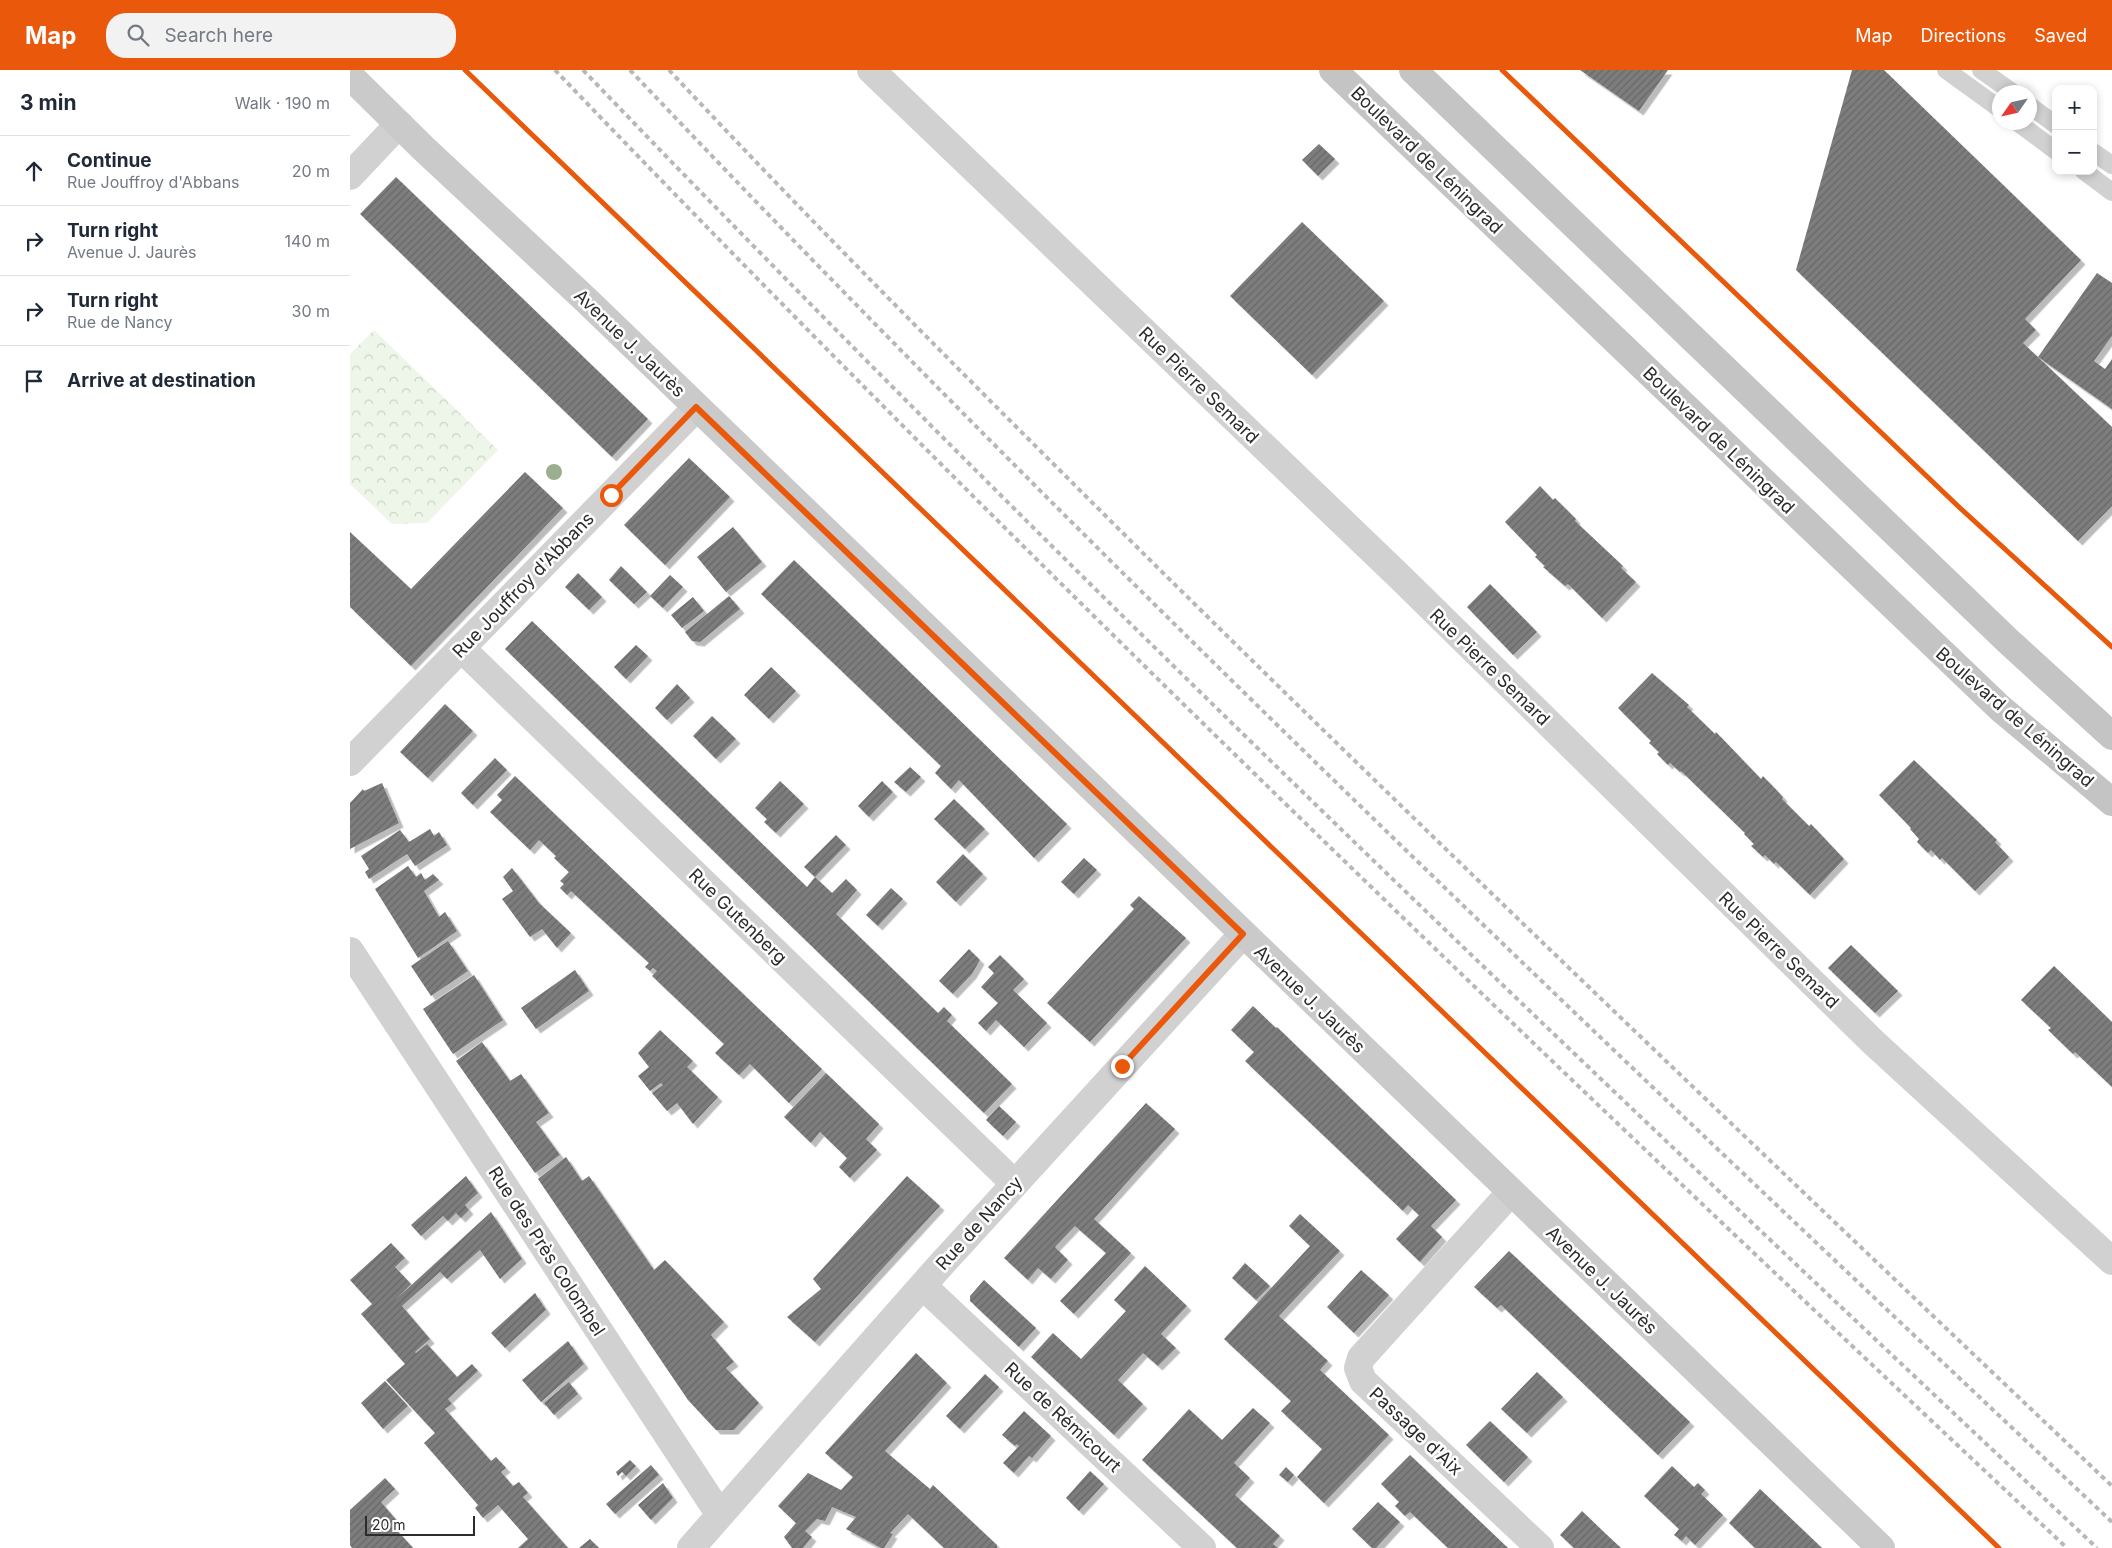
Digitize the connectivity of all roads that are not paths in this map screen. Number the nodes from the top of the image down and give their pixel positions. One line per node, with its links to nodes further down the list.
1 (870, 70): 28 (street, Rue Pierre Semard)
2 (1333, 70): 23 (main road, Boulevard de Léningrad)
3 (1413, 70): 21 (main road)
4 (1946, 70): 8 (lane)
5 (1981, 70): 7 (lane)
6 (350, 76): 11 (street, Avenue J. Jaurès)
7 (2002, 85)
8 (1992, 103)
9 (2037, 111): 10 (lane)
10 (2052, 122)
11 (399, 124): 17 (street); 19 (street, Avenue J. Jaurès)
12 (2028, 130): 13 (lane)
13 (2052, 148)
14 (2097, 155): 15 (lane)
15 (2112, 165)
16 (2089, 175): 18 (lane)
17 (350, 176)
18 (2112, 192)
19 (696, 407): 20 (street, Rue Jouffroy d'Abbans); 24 (street, Avenue J. Jaurès)
20 (461, 648): 22 (street, Rue Jouffroy d'Abbans); 26 (street, Rue Gutenberg)
21 (2112, 736)
22 (350, 762)
23 (2112, 802)
24 (1243, 934): 26 (street, Rue de Nancy); 27 (street, Avenue J. Jaurès)
25 (350, 951): 30 (street, Rue des Près Colombel)
26 (1014, 1184): 29 (street, Rue de Nancy)
27 (1511, 1192): 33 (street, Passage d'Aix); 34 (street, Avenue J. Jaurès)
28 (2112, 1261)
29 (923, 1286): 30 (street, Rue de Nancy); 32 (street, Rue de Rémicourt)
30 (720, 1515): 31 (street)
31 (702, 1545)
32 (1202, 1548)
33 (1540, 1548)
34 (1881, 1548)

